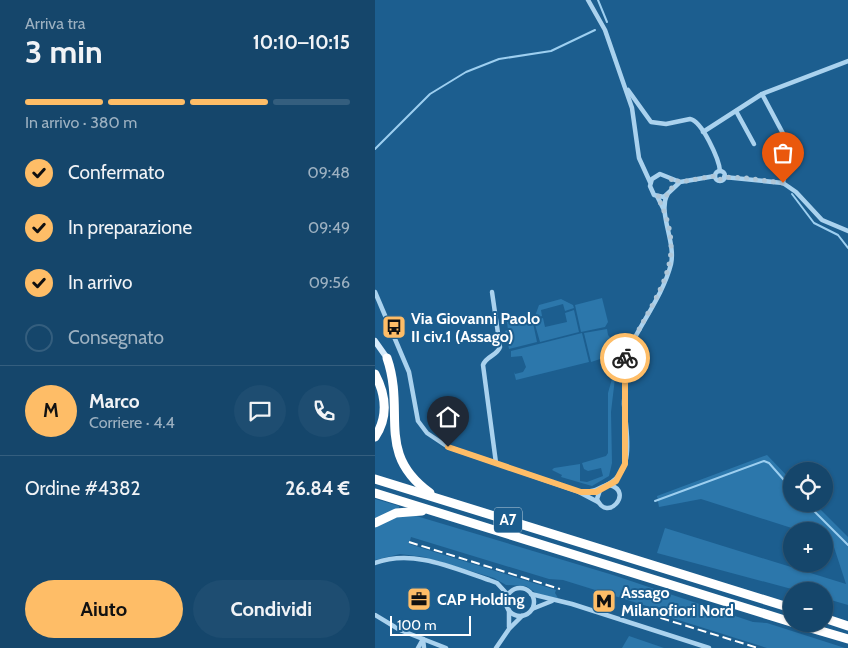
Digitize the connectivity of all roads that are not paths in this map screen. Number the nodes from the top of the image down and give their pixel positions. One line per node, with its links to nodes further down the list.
1 (588, 0): 3 (street)
2 (848, 61): 4 (street)
3 (625, 88): 6 (street); 8 (street)
4 (762, 94): 5 (street); 16 (street)
5 (737, 111): 6 (street); 7 (street)
6 (703, 132): 9 (street)
7 (755, 144)
8 (645, 168): 10 (street); 14 (street)
9 (720, 171): 11 (street); 12 (street)
10 (657, 175): 13 (street); 14 (street)
11 (715, 176): 12 (street); 15 (street)
12 (724, 177): 16 (street)
13 (671, 178): 15 (street); 17 (street)
14 (650, 182): 19 (street)
15 (680, 182): 17 (street)
16 (783, 183): 21 (street)
17 (672, 190): 18 (street)
18 (667, 195): 19 (street); 20 (street)
19 (657, 196): 20 (street)
20 (665, 212): 25 (street)
21 (848, 231)
22 (375, 292): 30 (street)
23 (492, 292): 30 (street)
24 (375, 340): 27 (main road)
25 (631, 345): 26 (street); 26 (street)
26 (625, 357): 32 (street)
27 (387, 358): 36 (highway)
28 (375, 374): 29 (highway)
29 (375, 437)
30 (496, 463): 34 (street)
31 (375, 479): 36 (highway, A7)
32 (610, 485): 33 (street); 37 (street)
33 (600, 490): 34 (street); 37 (street)
34 (581, 492): 37 (street)
35 (375, 493): 38 (highway, A7)
36 (441, 499): 44 (highway, A7)
37 (599, 502)
38 (431, 510): 39 (highway); 49 (highway, A7)
39 (375, 523)
40 (375, 564): 42 (street)
41 (531, 594): 42 (street); 43 (street); 46 (street)
42 (508, 595): 45 (street)
43 (556, 600): 46 (street); 61 (street)
44 (783, 606)
45 (509, 610): 48 (street); 52 (street)
46 (531, 610): 48 (street)
47 (375, 615): 54 (street)
48 (524, 615): 52 (street)
49 (783, 620)
50 (833, 621): 51 (highway)
51 (848, 626)
52 (509, 629): 60 (street)
53 (824, 632): 55 (highway)
54 (423, 639): 56 (street); 57 (street); 59 (street)
55 (848, 639)
56 (418, 648)
57 (424, 648)
58 (434, 648): 59 (street)
59 (446, 648)
60 (496, 648)
61 (709, 648)

